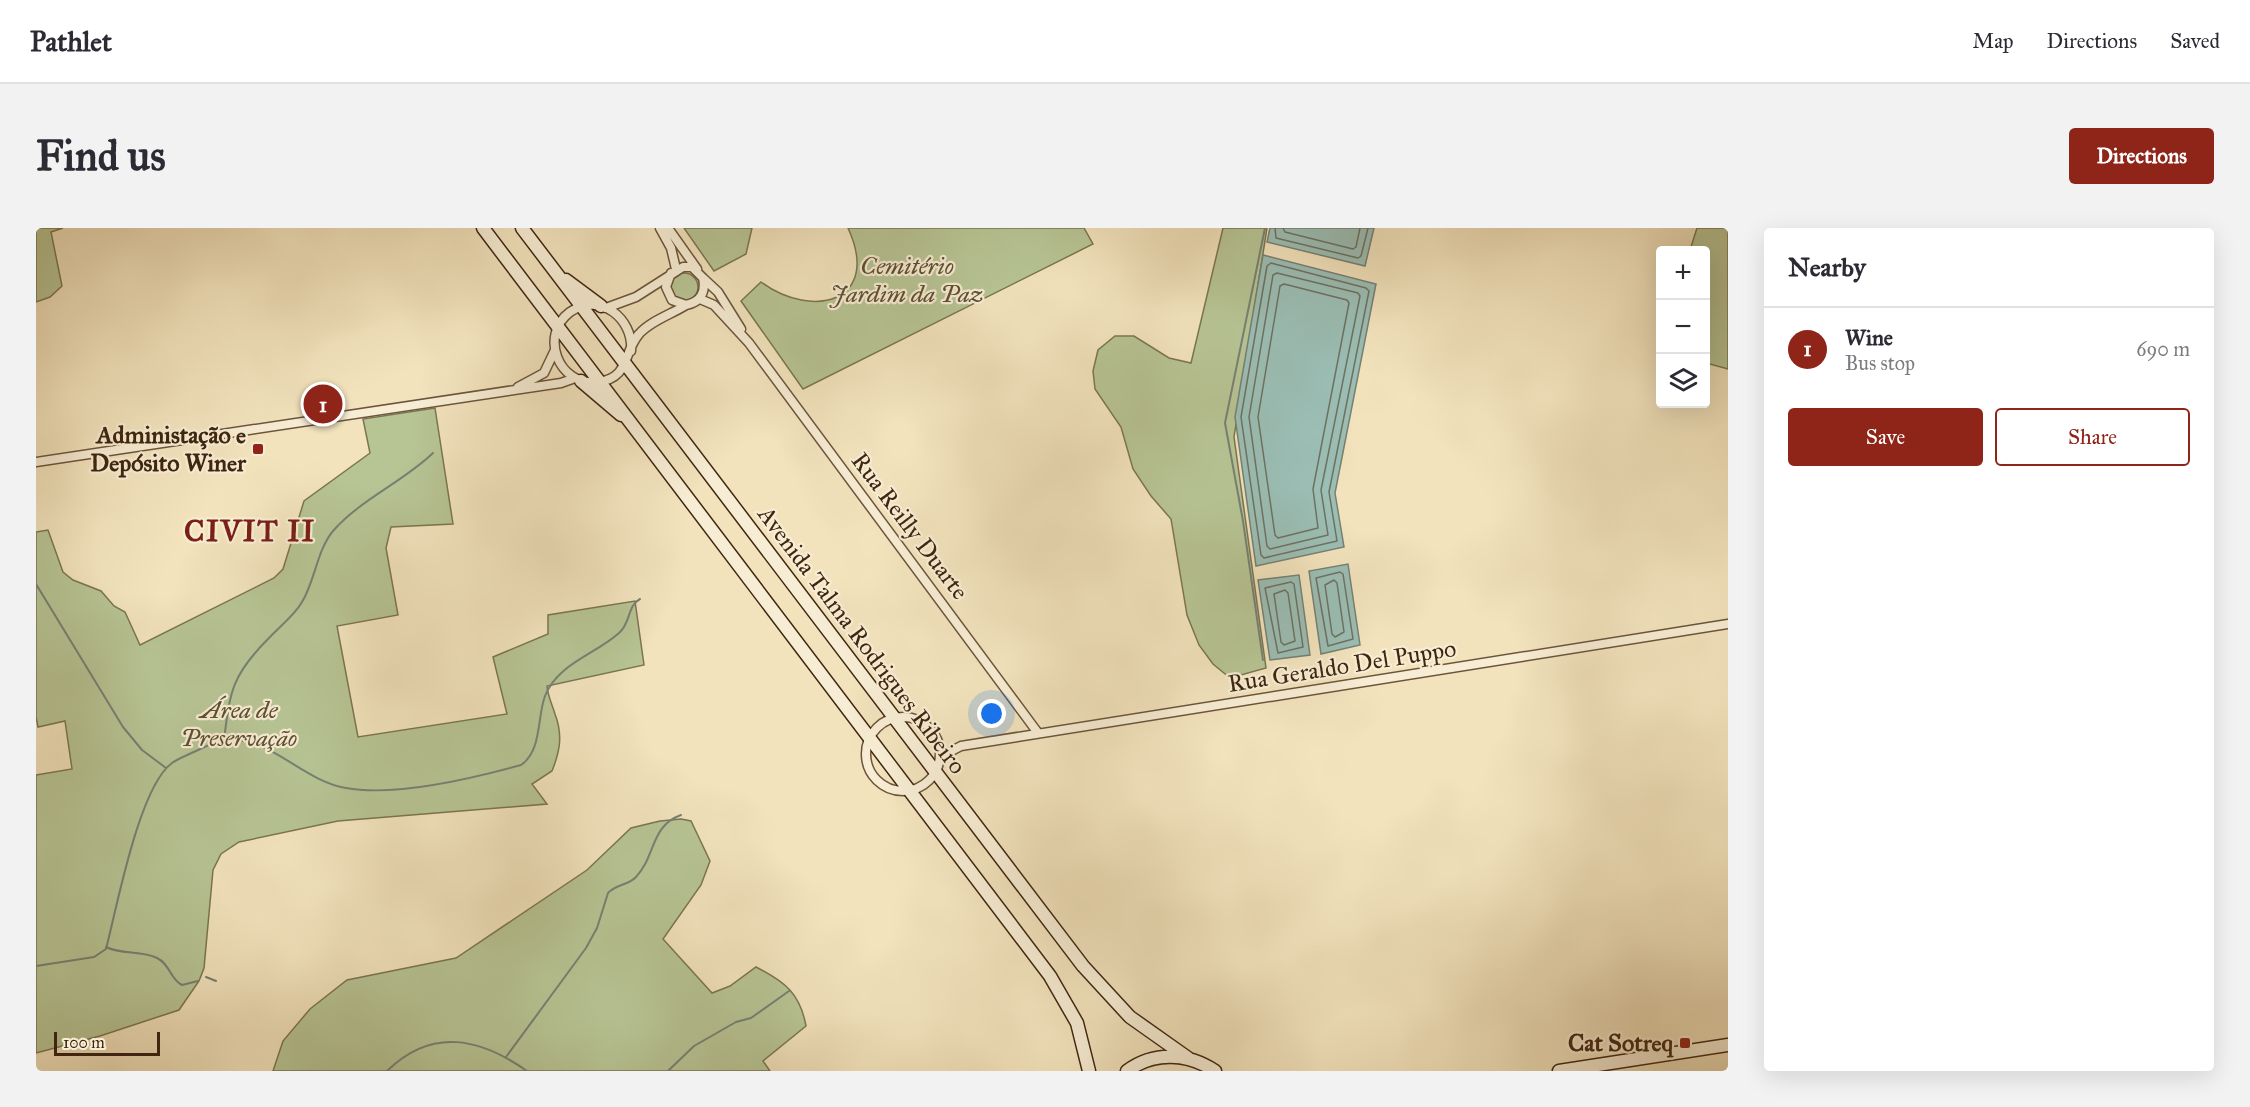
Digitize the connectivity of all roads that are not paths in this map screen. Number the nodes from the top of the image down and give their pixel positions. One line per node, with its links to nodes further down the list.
1 (483, 228): 12 (main road)
2 (522, 228): 7 (main road, Avenida Talma Rodrigues Ribeiro)
3 (660, 228): 5 (street)
4 (668, 228): 6 (street, Rua Reilly Duarte)
5 (673, 271): 6 (street); 9 (street); 11 (street)
6 (701, 275): 8 (street); 13 (street, Rua Reilly Duarte)
7 (559, 276): 10 (main road, Avenida Talma Rodrigues Ribeiro); 11 (main road)
8 (700, 299): 9 (street); 13 (street, Rua Reilly Duarte)
9 (686, 306): 15 (street)
10 (583, 307): 11 (street); 12 (street); 16 (main road, Avenida Talma Rodrigues Ribeiro)
11 (603, 307): 15 (street)
12 (558, 327): 14 (street); 18 (main road)
13 (749, 343): 24 (street, Rua Reilly Duarte)
14 (554, 345): 17 (street); 19 (street)
15 (631, 351): 16 (street)
16 (626, 364): 18 (street); 23 (main road, Avenida Talma Rodrigues Ribeiro)
17 (578, 380): 18 (street); 19 (street); 20 (main road)
18 (601, 382): 20 (main road)
19 (509, 391): 21 (street)
20 (633, 423): 25 (main road)
21 (36, 462)
22 (1728, 624): 24 (street, Rua Geraldo Del Puppo)
23 (894, 718): 25 (street); 26 (street); 29 (main road, Avenida Talma Rodrigues Ribeiro)
24 (1038, 733): 27 (street, Rua Geraldo Del Puppo)
25 (870, 736): 30 (main road); 30 (street)
26 (937, 739): 27 (street, Rua Geraldo Del Puppo); 28 (street)
27 (961, 746): 28 (street, Rua Geraldo Del Puppo)
28 (940, 757): 29 (street)
29 (936, 772): 30 (street); 32 (main road, Avenida Talma Rodrigues Ribeiro)
30 (911, 790): 33 (main road)
31 (1728, 1045): 36 (main road)
32 (1188, 1058): 34 (main road); 35 (main road, Avenida Talma Rodrigues Ribeiro)
33 (1089, 1071)
34 (1127, 1071)
35 (1215, 1071)
36 (1559, 1071)

